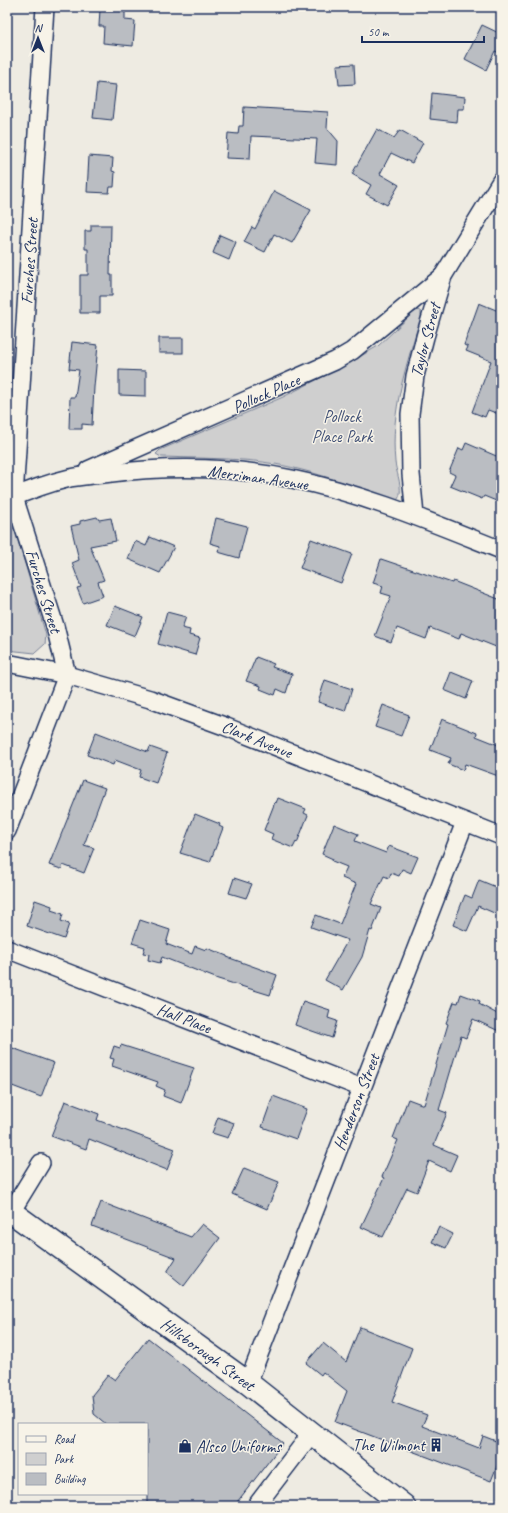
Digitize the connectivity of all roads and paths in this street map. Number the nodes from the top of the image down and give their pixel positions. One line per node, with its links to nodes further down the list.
1 (45, 7): 5 (street, Furches Street)
2 (501, 181): 3 (street, Taylor Street)
3 (443, 276): 4 (street, Pollock Place); 6 (street, Taylor Street)
4 (70, 478): 5 (street, Merriman Avenue); 6 (street, Merriman Avenue)
5 (10, 498): 9 (street, Furches Street)
6 (415, 516): 7 (street, Merriman Avenue)
7 (501, 550)
8 (7, 663): 9 (street, Clark Avenue)
9 (67, 675): 10 (street, Clark Avenue); 11 (street)
10 (465, 822): 12 (street, Clark Avenue); 14 (street, Henderson Street)
11 (7, 831)
12 (501, 836)
13 (7, 949): 14 (street, Hall Place)
14 (362, 1088): 17 (street, Henderson Street)
15 (41, 1163): 16 (street)
16 (9, 1210): 17 (main road, Hillsborough Street)
17 (248, 1383): 18 (main road, Hillsborough Street)
18 (311, 1434): 19 (street); 20 (main road, Hillsborough Street)
19 (256, 1506)
20 (404, 1506)

